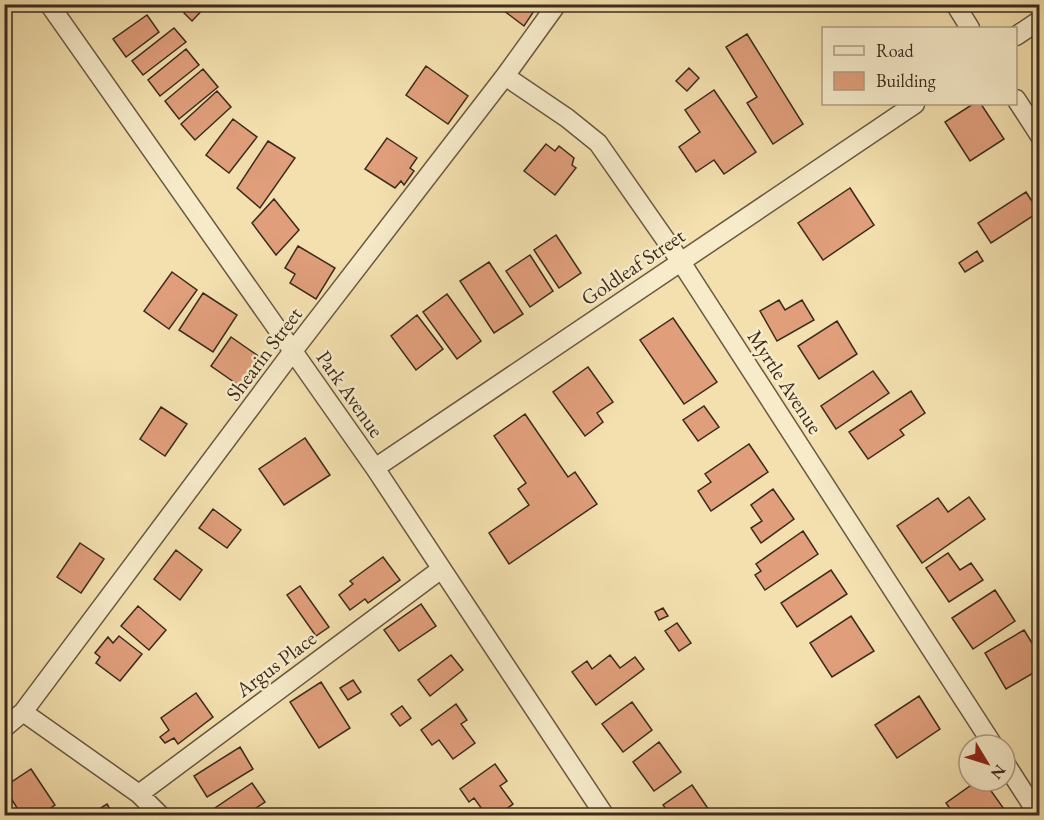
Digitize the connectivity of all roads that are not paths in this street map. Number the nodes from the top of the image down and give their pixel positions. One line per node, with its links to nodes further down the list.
1 (49, 4): 12 (street, Park Avenue)
2 (557, 4): 7 (street, Shearin Street)
3 (955, 4): 5 (street)
4 (1040, 20): 6 (street)
5 (969, 27)
6 (1017, 35)
7 (505, 76): 11 (street, Myrtle Avenue); 12 (street, Shearin Street)
8 (1017, 101): 10 (street)
9 (914, 105): 11 (street, Goldleaf Street)
10 (1040, 136)
11 (681, 262): 13 (street, Goldleaf Street); 17 (street, Myrtle Avenue)
12 (293, 351): 13 (street, Park Avenue); 15 (street, Shearin Street)
13 (375, 468): 14 (street, Park Avenue)
14 (440, 570): 19 (street, Argus Place); 21 (street, Park Avenue)
15 (23, 712): 16 (street, Shearin Street); 19 (street)
16 (4, 728)
17 (985, 733)
18 (1017, 782): 22 (street)
19 (139, 794): 20 (street)
20 (161, 816)
21 (605, 816)
22 (1039, 816)

